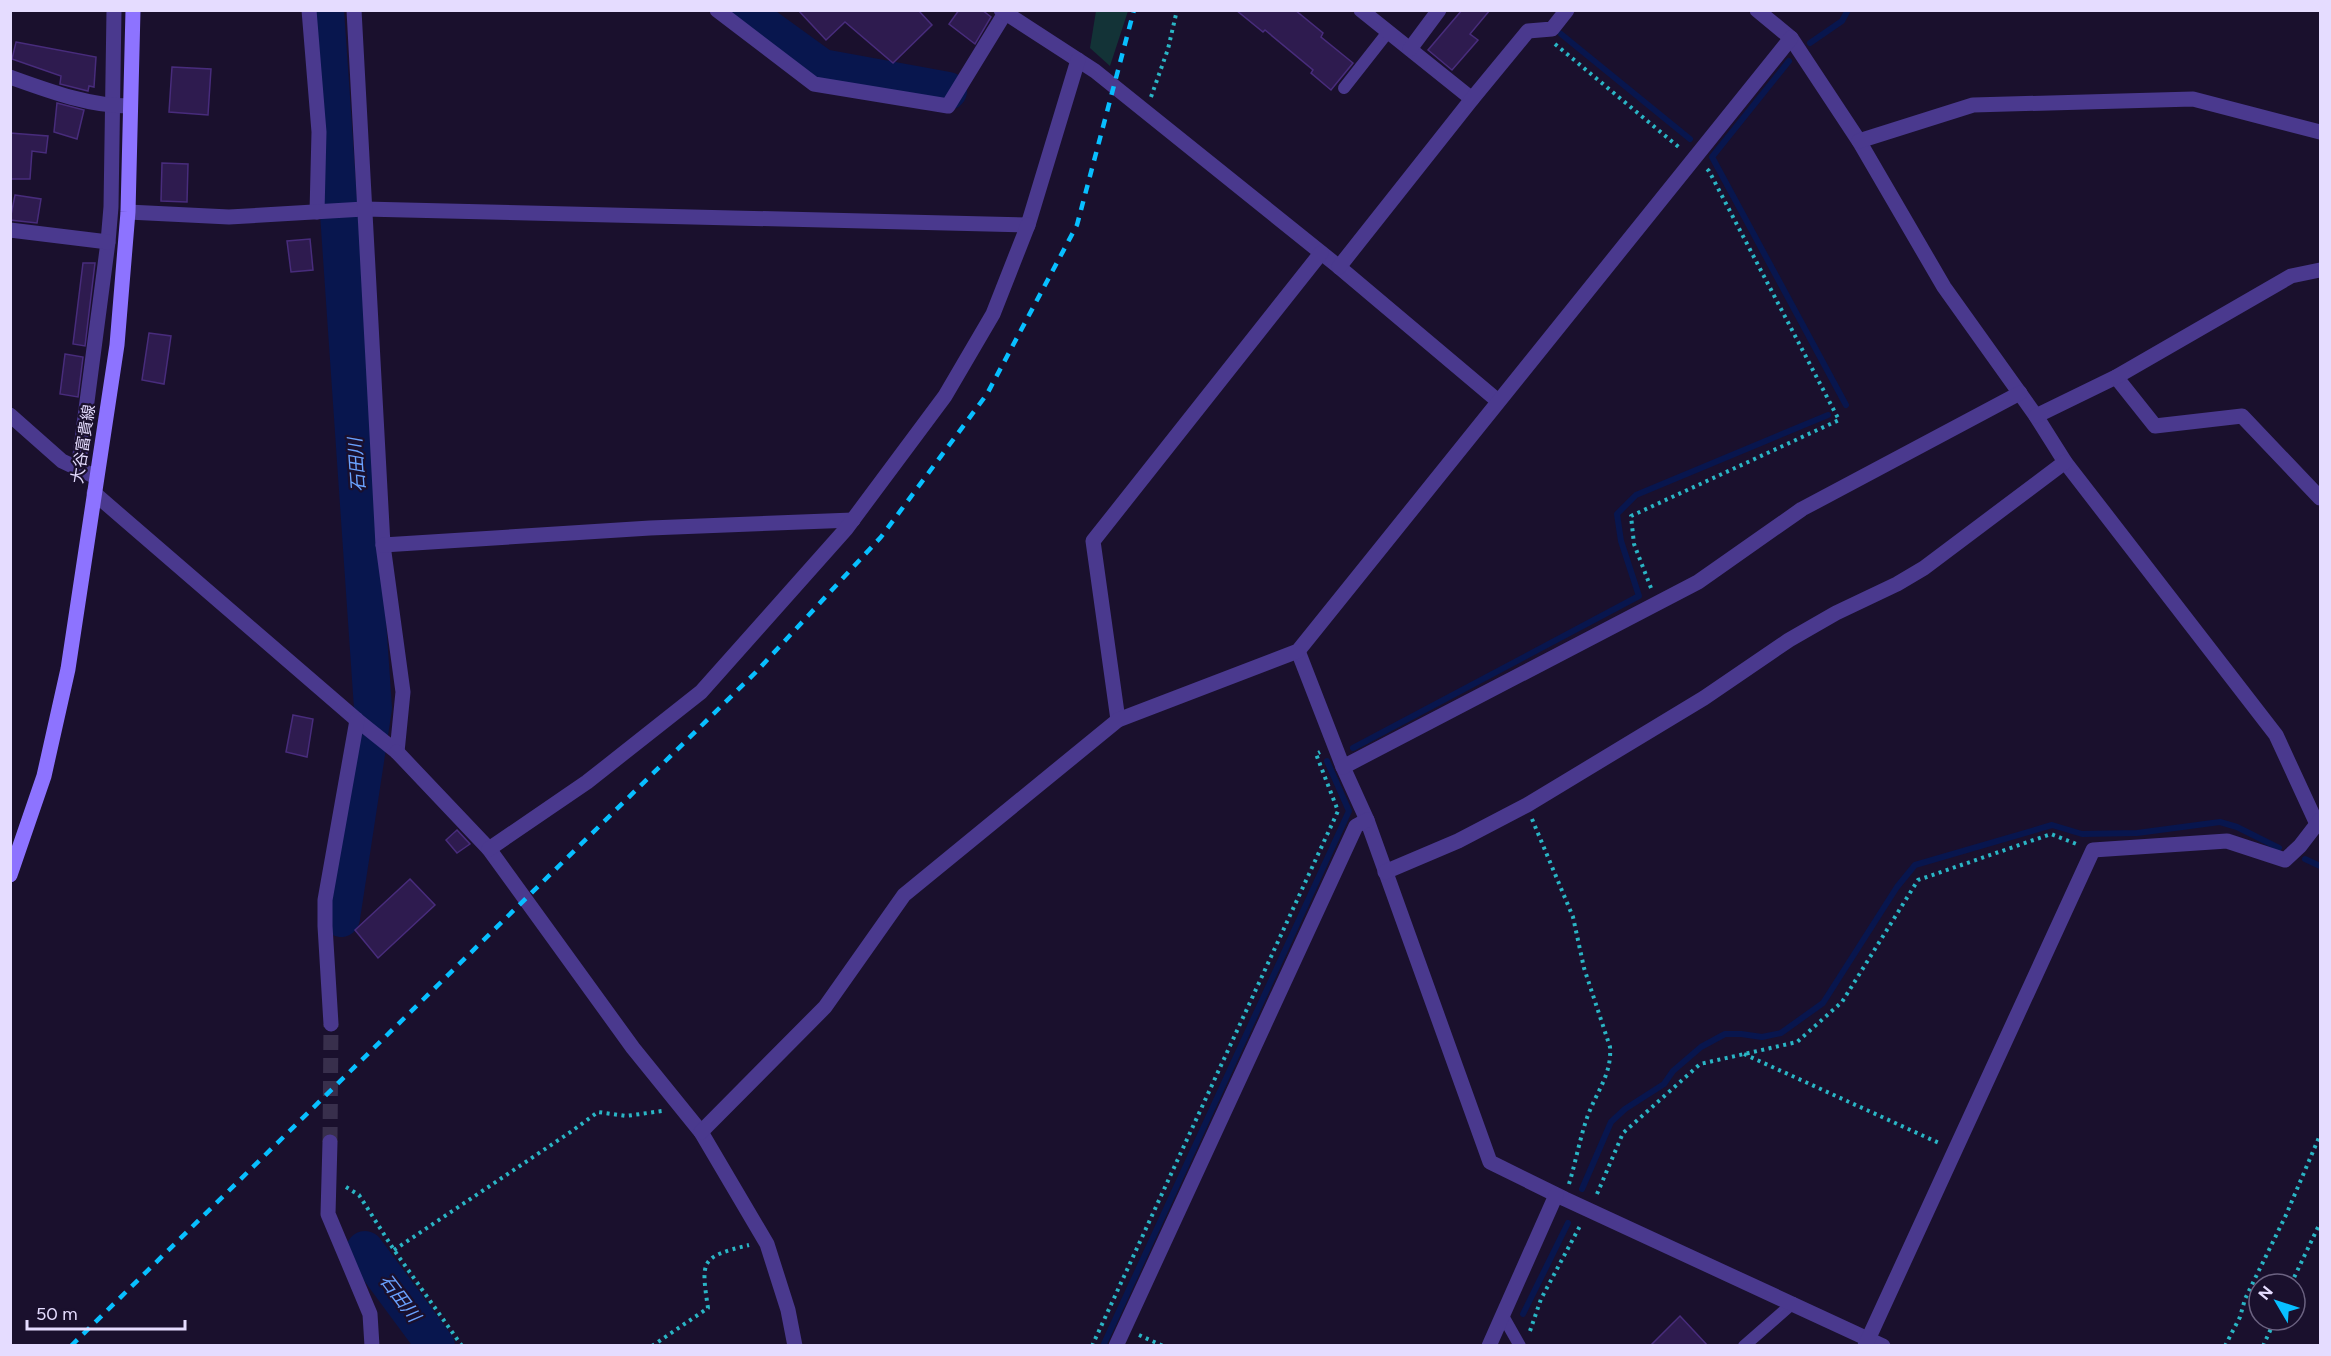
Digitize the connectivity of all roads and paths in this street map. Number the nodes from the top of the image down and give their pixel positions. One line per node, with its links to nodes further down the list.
1 (114, 10): 20 (street)
2 (133, 10): 21 (main road, 大谷富貴線)
3 (309, 10): 28 (street)
4 (354, 10): 26 (street)
5 (717, 10): 11 (street)
6 (1177, 10): 22 (path)
7 (1362, 10): 13 (street)
8 (1439, 10): 15 (street)
9 (1567, 10): 12 (street)
10 (1757, 10): 14 (street)
11 (1003, 12): 16 (street)
12 (1539, 30): 19 (street); 25 (path)
13 (1388, 32): 15 (street); 18 (lane)
14 (1791, 38): 24 (street); 25 (street)
15 (1410, 49): 19 (street)
16 (1078, 60): 22 (street); 29 (street)
17 (10, 76): 20 (street)
18 (1344, 88)
19 (1472, 99): 33 (street)
20 (111, 106): 21 (street); 31 (street)
21 (130, 106): 27 (main road, 大谷富貴線)
22 (1142, 108): 32 (street)
23 (2320, 132): 24 (street)
24 (1859, 141): 36 (street)
25 (1693, 159): 37 (street); 48 (path)
26 (364, 208): 28 (street); 29 (street); 47 (street)
27 (128, 212): 28 (street); 41 (main road, 大谷富貴線)
28 (321, 212)
29 (1028, 225): 46 (street)
30 (10, 230): 31 (street)
31 (108, 242): 40 (street)
32 (1321, 253): 33 (street); 51 (street)
33 (1340, 267): 37 (street)
34 (2320, 270): 35 (street)
35 (2116, 377): 39 (street); 45 (street)
36 (2020, 393): 39 (street); 54 (street)
37 (1498, 401): 49 (street)
38 (10, 415): 43 (street)
39 (2036, 416): 42 (street)
40 (84, 437): 41 (street); 43 (street)
41 (100, 448): 44 (main road, 大谷富貴線)
42 (2065, 462): 55 (street); 57 (street)
43 (78, 470): 44 (street)
44 (95, 485): 50 (street); 61 (main road, 大谷富貴線)
45 (2320, 498)
46 (853, 520): 47 (street); 58 (street)
47 (383, 545): 53 (street)
48 (1651, 589)
49 (1298, 651): 51 (street); 52 (street)
50 (357, 720): 53 (street); 62 (street)
51 (1118, 720): 65 (street)
52 (1334, 745): 54 (street); 86 (path)
53 (397, 752): 58 (street)
54 (1343, 767): 56 (street)
55 (1527, 805): 60 (street); 70 (path)
56 (1367, 820): 60 (street); 78 (street)
57 (2319, 822): 59 (street)
58 (489, 849): 64 (street)
59 (2093, 850): 63 (path); 68 (street)
60 (1384, 872): 70 (street)
61 (10, 875)
62 (331, 1024)
63 (1743, 1053): 68 (path); 71 (path)
64 (678, 1104): 65 (street); 74 (path)
65 (701, 1132): 73 (street)
66 (2320, 1135): 92 (path)
67 (330, 1142): 69 (street)
68 (1955, 1151): 81 (street)
69 (329, 1178): 74 (path); 82 (street)
70 (1561, 1197): 71 (street); 77 (street)
71 (1591, 1211): 76 (street); 80 (path)
72 (2320, 1223): 75 (path)
73 (764, 1239): 84 (path); 85 (street)
74 (394, 1250): 83 (path)
75 (2297, 1272)
76 (1793, 1303): 81 (street); 90 (lane)
77 (1503, 1316): 80 (lane); 89 (street)
78 (1124, 1328): 87 (street); 88 (path)
79 (2269, 1332): 93 (path)
80 (1524, 1341)
81 (1867, 1342): 91 (street)
82 (372, 1346)
83 (462, 1346)
84 (652, 1346)
85 (795, 1346)
86 (1092, 1346)
87 (1116, 1346)
88 (1163, 1346)
89 (1489, 1346)
90 (1744, 1346)
91 (1883, 1346)
92 (2225, 1346)
93 (2263, 1346)

